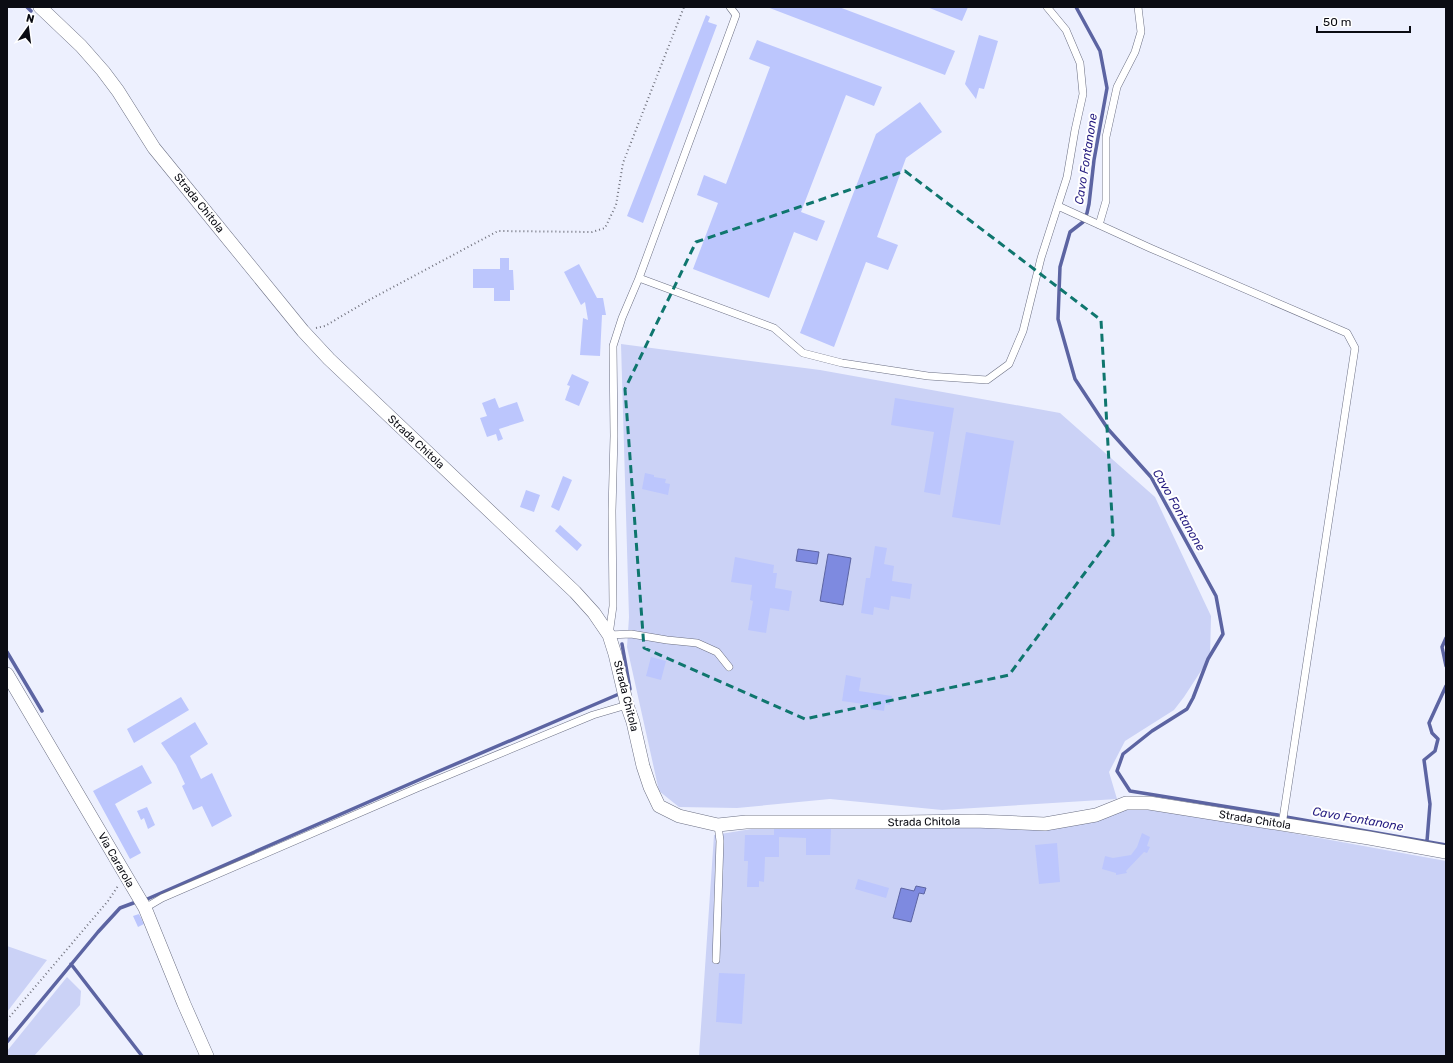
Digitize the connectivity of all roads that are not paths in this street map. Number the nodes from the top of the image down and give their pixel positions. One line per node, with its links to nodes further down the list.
1 (40, 7): 8 (street, Strada Chitola)
2 (730, 7): 7 (lane)
3 (1047, 7): 5 (lane)
4 (1138, 7): 6 (lane)
5 (1058, 206): 6 (lane); 7 (lane)
6 (1099, 225): 13 (lane)
7 (639, 278): 8 (lane)
8 (609, 635): 9 (lane); 11 (street, Strada Chitola)
9 (729, 667)
10 (7, 674): 15 (street, Via Cararola)
11 (628, 705): 12 (street, Strada Chitola); 15 (lane)
12 (718, 825): 13 (street, Strada Chitola); 16 (lane)
13 (1282, 825): 14 (street, Strada Chitola)
14 (1446, 852)
15 (145, 908): 17 (street, Via Cararola)
16 (716, 960)
17 (207, 1056)

